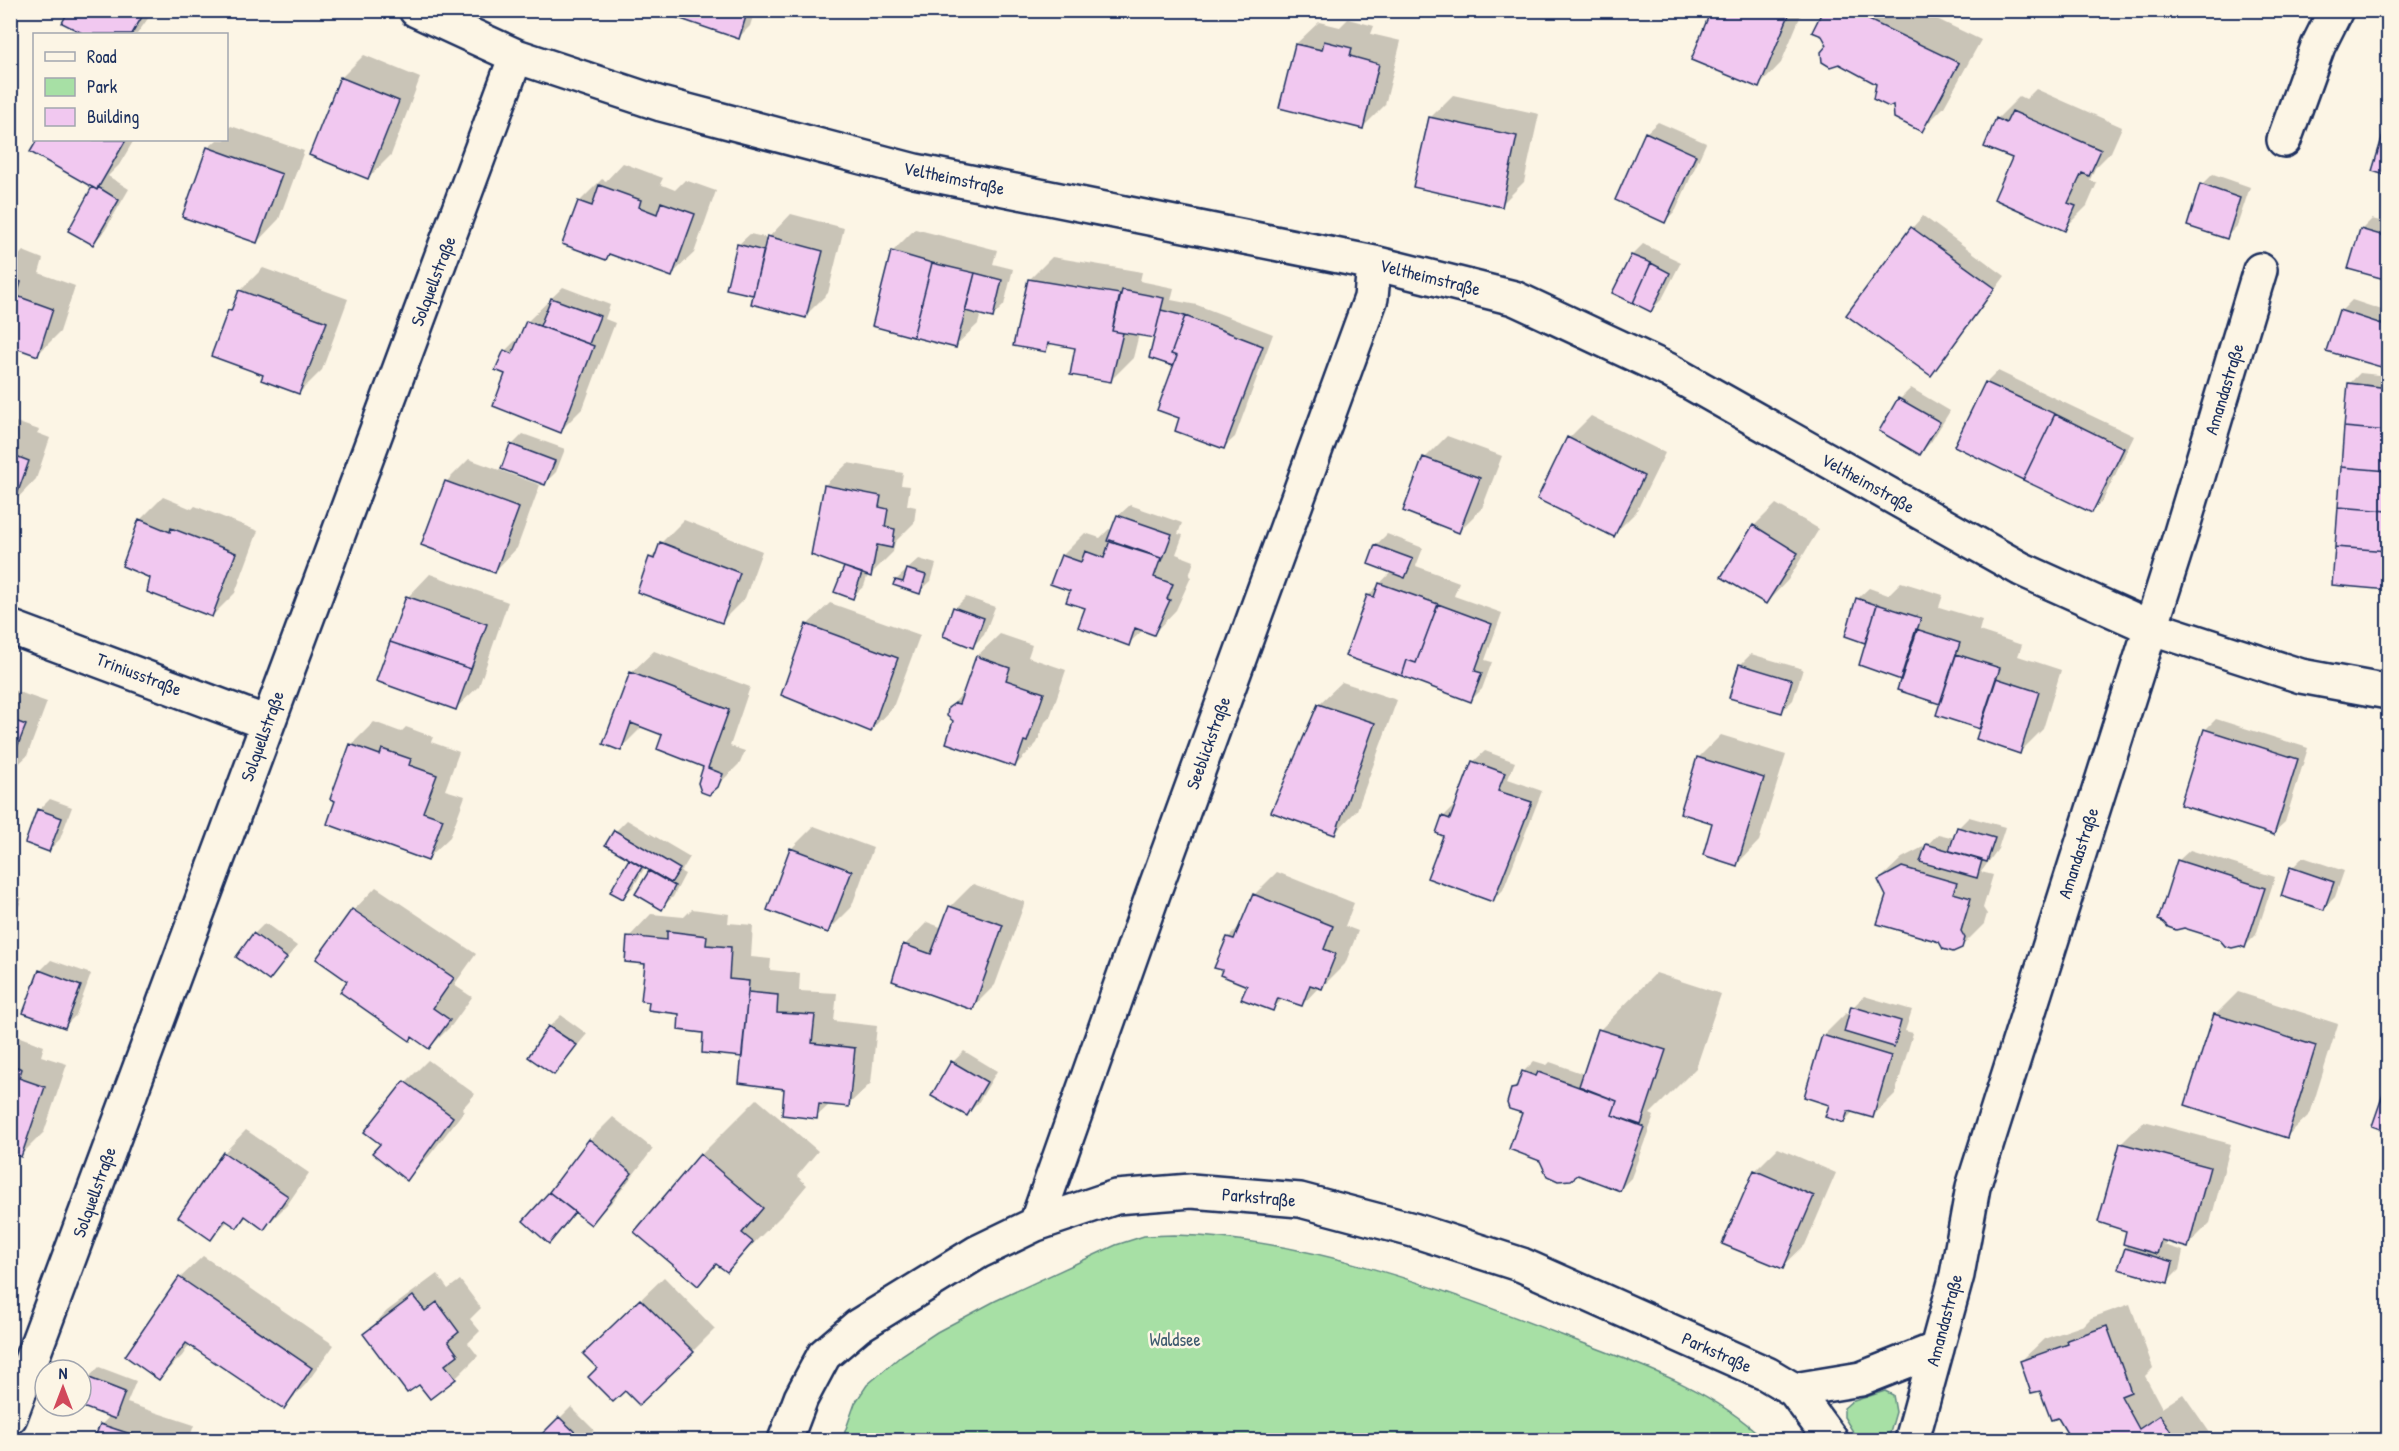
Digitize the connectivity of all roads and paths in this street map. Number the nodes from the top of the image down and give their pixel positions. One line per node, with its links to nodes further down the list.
1 (416, 10): 3 (street, Veltheimstraße)
2 (2336, 10): 4 (street)
3 (516, 56): 5 (street, Veltheimstraße); 10 (street, Solquellstraße)
4 (2284, 140)
5 (1374, 262): 8 (street, Veltheimstraße); 11 (street, Seeblickstraße)
6 (2260, 270): 8 (street, Amandastraße)
7 (10, 627): 10 (street, Triniusstraße)
8 (2150, 627): 9 (street, Veltheimstraße); 12 (street, Amandastraße)
9 (2388, 692)
10 (267, 723): 14 (street, Solquellstraße)
11 (1036, 1224): 13 (street, Parkstraße); 15 (street, Parkstraße)
12 (1937, 1349): 13 (street); 17 (street, Amandastraße)
13 (1794, 1390): 16 (street, Parkstraße)
14 (10, 1417)
15 (784, 1440)
16 (1832, 1440)
17 (1912, 1440)

